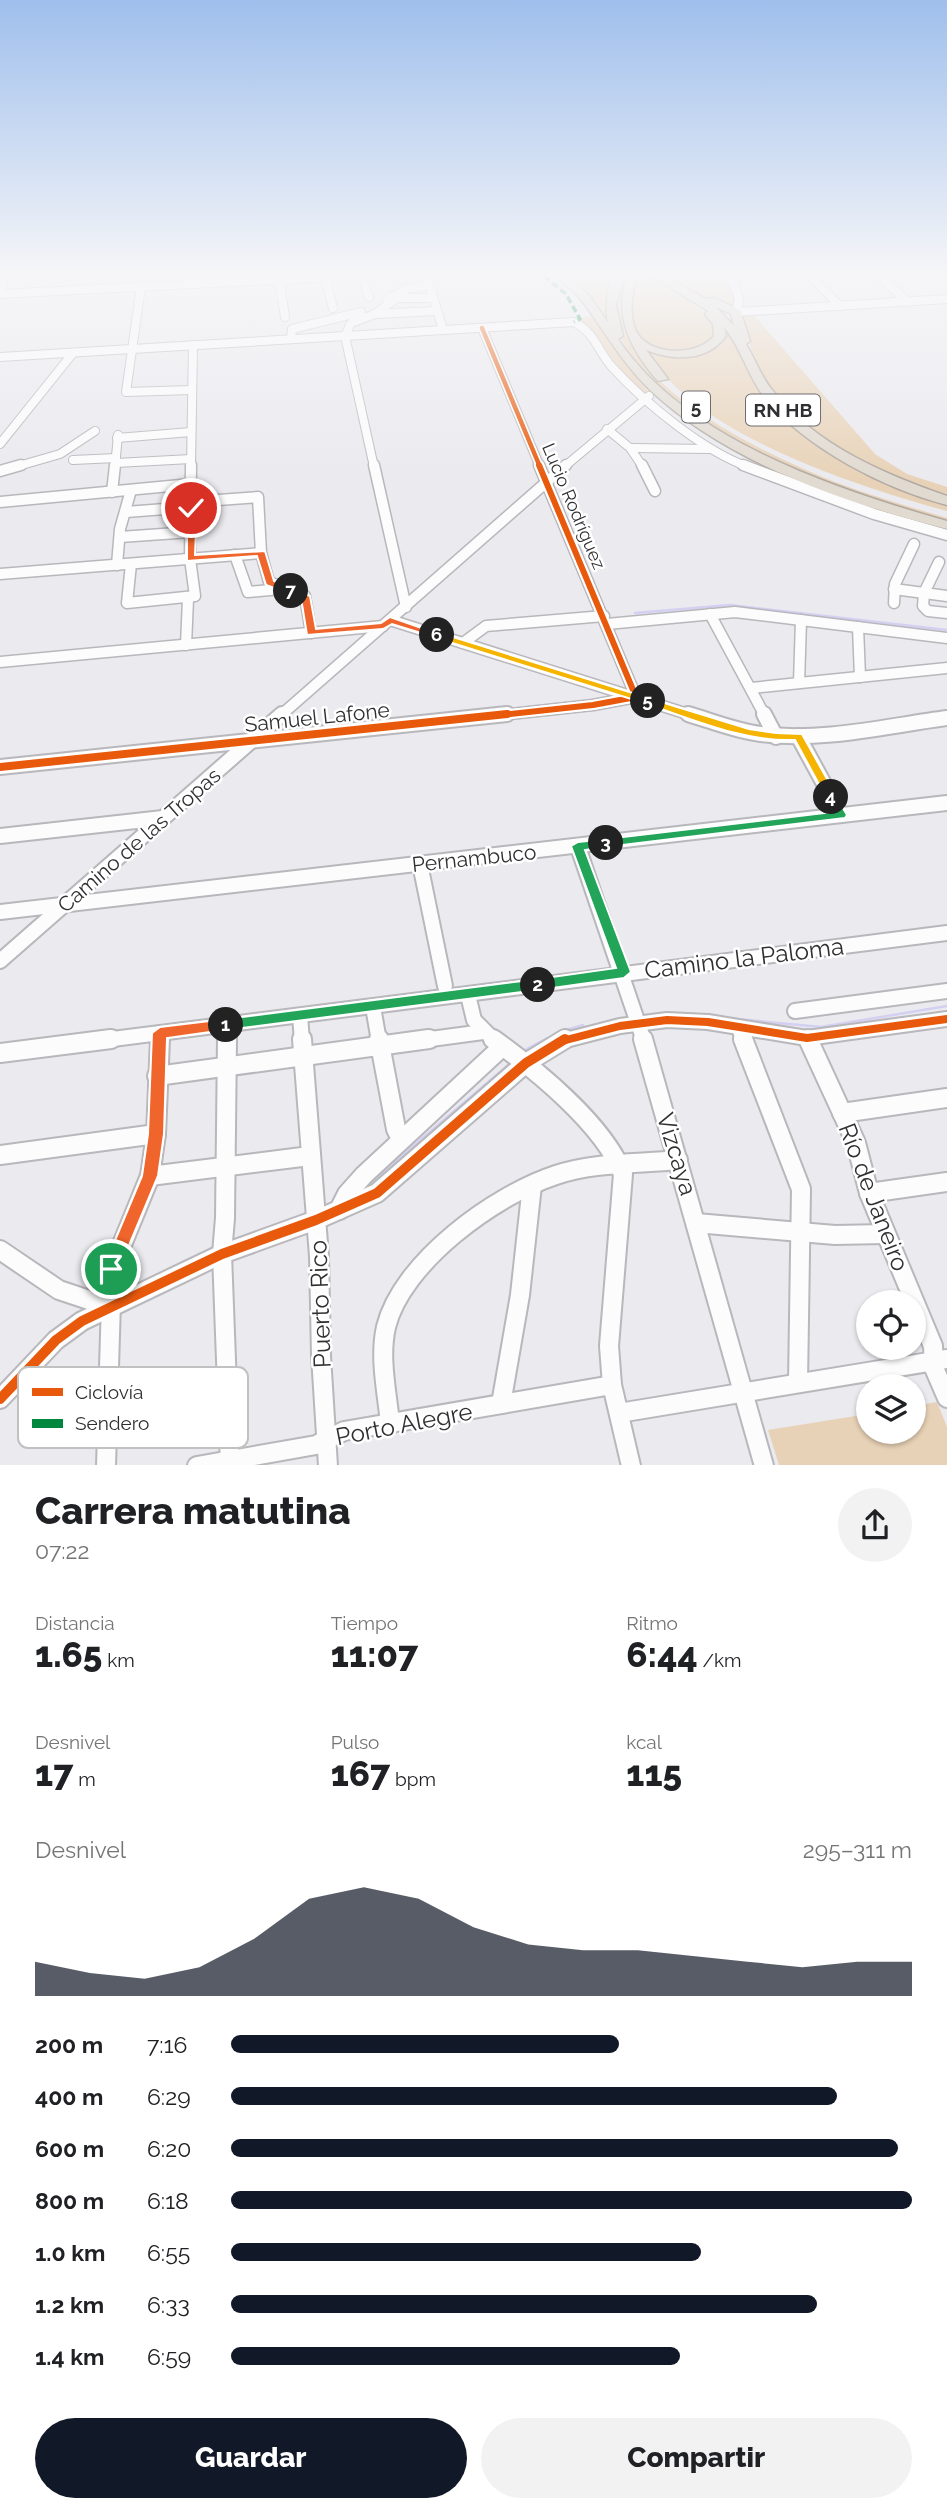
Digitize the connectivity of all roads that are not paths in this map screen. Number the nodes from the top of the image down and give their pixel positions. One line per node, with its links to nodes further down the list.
1 (131, 344): 15 (street)
2 (203, 344): 13 (street)
3 (347, 344): 61 (street)
4 (489, 344): 33 (street, Lucio Rodríguez)
5 (597, 344): 21 (street)
6 (616, 344): 17 (highway, RN HB)
7 (621, 344): 17 (highway)
8 (636, 344): 42 (highway, 5)
9 (644, 344): 10 (highway)
10 (713, 344)
11 (740, 344): 14 (highway, RN HB)
12 (744, 344): 14 (highway)
13 (193, 345): 15 (street); 19 (street)
14 (743, 348): 38 (highway, RN HB)
15 (130, 349): 16 (street); 19 (street)
16 (73, 353): 18 (street); 26 (street)
17 (626, 354): 20 (highway, RN HB)
18 (0, 357)
19 (192, 390): 24 (street)
20 (661, 393): 21 (street, Camino de las Tropas); 43 (highway, RN HB)
21 (643, 398): 22 (street, Camino de las Tropas); 28 (street)
22 (607, 429): 27 (street); 33 (street, Camino de las Tropas)
23 (95, 430): 32 (street)
24 (191, 432): 25 (street); 29 (street)
25 (117, 436): 31 (street)
26 (0, 444)
27 (632, 448): 28 (street); 36 (street)
28 (709, 449): 45 (street)
29 (191, 459): 31 (street); 34 (street)
30 (73, 460): 31 (street)
31 (116, 461): 37 (street)
32 (0, 471)
33 (547, 482): 61 (street, Camino de las Tropas); 64 (street, Lucio Rodríguez)
34 (191, 484): 35 (street); 40 (street)
35 (131, 490): 37 (street); 41 (street)
36 (655, 491)
37 (112, 492): 39 (street)
38 (947, 501)
39 (0, 502)
40 (191, 505): 41 (street); 44 (street); 48 (street)
41 (126, 512): 46 (street)
42 (947, 515)
43 (947, 524)
44 (191, 532): 46 (street); 50 (street)
45 (947, 535)
46 (120, 537): 53 (street)
47 (914, 544): 56 (street)
48 (261, 553): 49 (street); 55 (street)
49 (235, 555): 50 (street); 55 (street)
50 (190, 559): 52 (street); 59 (street)
51 (939, 562): 57 (street)
52 (131, 564): 53 (street); 59 (street)
53 (117, 565): 54 (street)
54 (0, 574)
55 (282, 589): 68 (street)
56 (894, 589): 57 (street); 60 (street)
57 (924, 593): 58 (street); 62 (street)
58 (947, 596)
59 (191, 597): 71 (street)
60 (894, 603)
61 (406, 607): 66 (street, Camino de las Tropas)
62 (947, 613)
63 (710, 614): 64 (street); 65 (street); 76 (street)
64 (605, 620): 70 (street); 77 (street, Lucio Rodríguez)
65 (801, 620): 67 (street); 75 (street)
66 (387, 623): 68 (street); 70 (street); 81 (street, Camino de las Tropas)
67 (858, 627): 69 (street); 74 (street)
68 (311, 633): 71 (street)
69 (947, 638)
70 (463, 643): 77 (street)
71 (186, 645): 72 (street)
72 (0, 662)
73 (947, 668): 74 (street)
74 (860, 677): 75 (street)
75 (799, 683): 76 (street)
76 (751, 688): 80 (street)
77 (636, 697): 80 (street); 81 (street, Samuel Lafone)
78 (947, 718): 79 (street)
79 (798, 736): 80 (street); 84 (street)
80 (776, 737)
81 (251, 741): 82 (street, Samuel Lafone); 85 (street, Camino de las Tropas)
82 (0, 767)
83 (947, 803): 84 (street, Pernambuco)
84 (841, 815): 87 (street, Pernambuco)
85 (163, 818): 86 (street); 89 (street, Camino de las Tropas)
86 (0, 836)
87 (578, 846): 88 (street, Pernambuco); 93 (street, Vizcaya)
88 (420, 864): 89 (street, Pernambuco); 94 (street)
89 (65, 905): 90 (street, Pernambuco); 92 (street, Camino de las Tropas)
90 (0, 912)
91 (947, 933): 93 (street, Camino la Paloma)
92 (0, 961)
93 (624, 972): 96 (street, Camino la Paloma); 101 (street, Vizcaya)
94 (445, 986)
95 (947, 991): 98 (street)
96 (468, 995): 97 (street, Camino la Paloma); 104 (street)
97 (373, 1007): 99 (street, Camino la Paloma); 107 (street)
98 (795, 1011)
99 (300, 1016): 102 (street, Camino la Paloma); 110 (street, Puerto Rico)
100 (947, 1019): 106 (street)
101 (638, 1023): 103 (street); 111 (street); 120 (street, Vizcaya)
102 (227, 1025): 105 (street, Camino la Paloma); 112 (street)
103 (739, 1028): 106 (street); 130 (street)
104 (483, 1032): 107 (street); 108 (street)
105 (160, 1033): 109 (street, Camino la Paloma); 113 (street)
106 (807, 1038): 115 (street, Río de Janeiro)
107 (379, 1047): 110 (street); 117 (street)
108 (502, 1047): 111 (street); 117 (street)
109 (0, 1053)
110 (303, 1056): 112 (street); 119 (street, Puerto Rico)
111 (526, 1063): 121 (street); 127 (street)
112 (226, 1066): 113 (street); 122 (street)
113 (157, 1076): 116 (street)
114 (947, 1098): 115 (street)
115 (842, 1113): 126 (street, Río de Janeiro)
116 (156, 1134): 118 (street); 123 (street)
117 (401, 1139): 127 (street)
118 (0, 1155)
119 (310, 1156): 122 (street); 128 (street, Puerto Rico)
120 (678, 1160): 121 (street); 129 (street, Vizcaya)
121 (621, 1165): 125 (street); 141 (street)
122 (224, 1168): 123 (street); 133 (street)
123 (150, 1176): 134 (street)
124 (947, 1182): 126 (street)
125 (532, 1185): 145 (street); 147 (street)
126 (869, 1193): 131 (street, Río de Janeiro)
127 (339, 1210): 128 (street)
128 (316, 1220): 133 (street); 148 (street, Puerto Rico)
129 (696, 1223): 130 (street); 142 (street, Vizcaya)
130 (799, 1233): 131 (street); 140 (street)
131 (885, 1234): 135 (street, Río de Janeiro)
132 (0, 1250): 134 (street)
133 (222, 1254): 134 (street); 138 (street)
134 (110, 1307): 136 (street); 137 (street)
135 (940, 1360): 140 (street); 143 (street, Río de Janeiro)
136 (30, 1367)
137 (108, 1367)
138 (226, 1367)
139 (18, 1380): 144 (street)
140 (799, 1383): 142 (street)
141 (612, 1385): 145 (street, Porto Alegre); 146 (street)
142 (743, 1392): 146 (street); 153 (street, Vizcaya)
143 (947, 1398)
144 (0, 1399)
145 (501, 1404): 147 (street, Porto Alegre)
146 (619, 1413): 152 (street)
147 (390, 1423): 148 (street, Porto Alegre)
148 (327, 1438): 149 (street, Porto Alegre); 151 (street, Puerto Rico)
149 (230, 1463): 150 (street, Porto Alegre)
150 (197, 1465)
151 (328, 1465)
152 (631, 1465)
153 (764, 1465)

